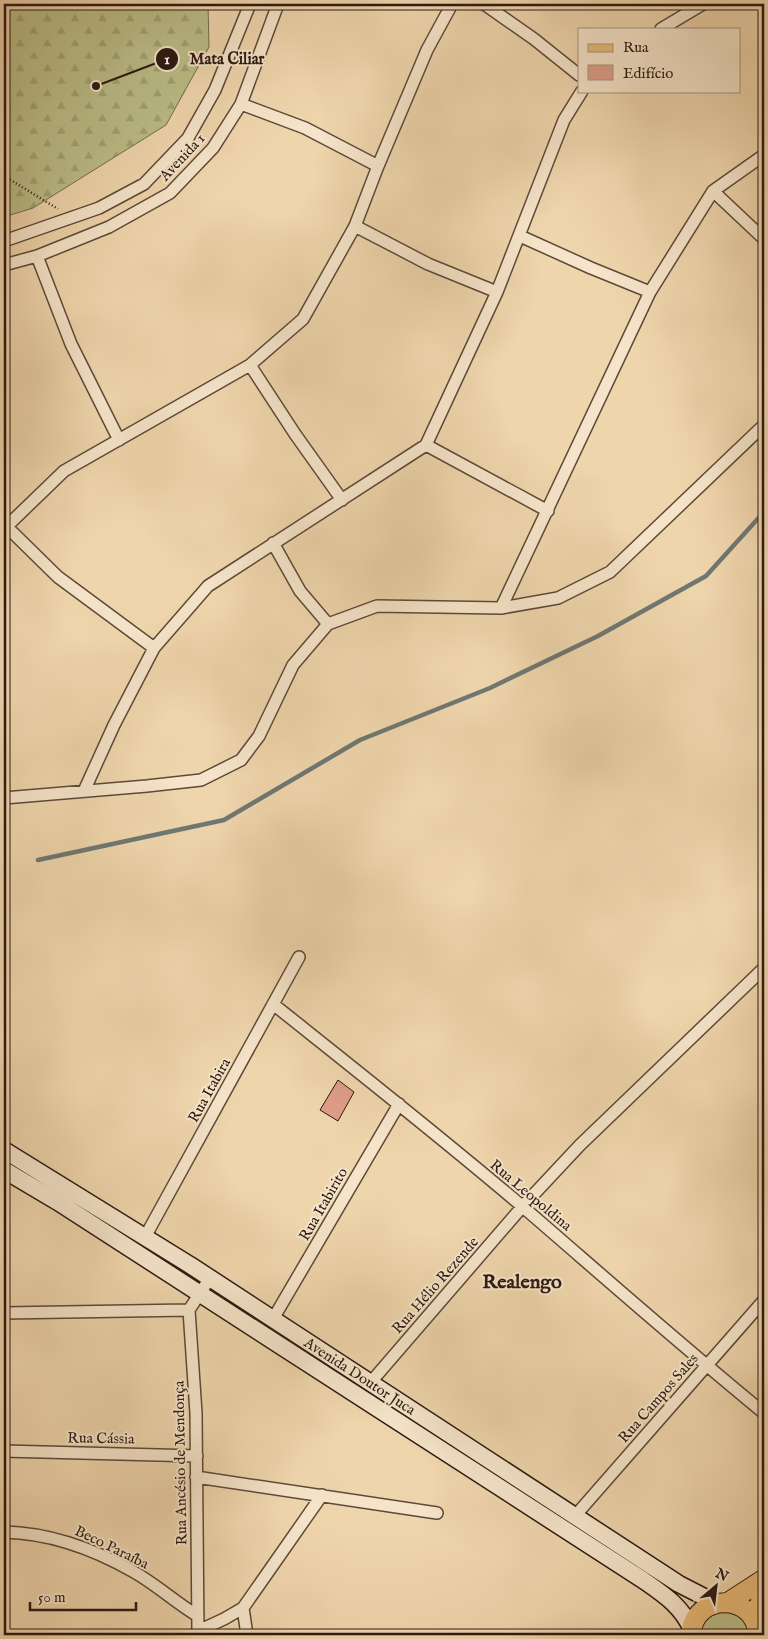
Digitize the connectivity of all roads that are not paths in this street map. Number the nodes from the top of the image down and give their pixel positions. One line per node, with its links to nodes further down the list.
1 (250, 4): 16 (street, Avenida 1)
2 (278, 4): 9 (street, Avenida 1)
3 (452, 4): 11 (street)
4 (484, 4): 7 (street)
5 (703, 4): 6 (street)
6 (663, 28)
7 (578, 74)
8 (581, 92): 14 (street)
9 (241, 104): 11 (street); 17 (street, Avenida 1)
10 (764, 155): 12 (street)
11 (378, 166): 13 (street)
12 (713, 191): 15 (street); 20 (street)
13 (356, 226): 19 (street); 21 (street)
14 (520, 236): 19 (street); 20 (street)
15 (764, 239)
16 (4, 240)
17 (36, 256): 18 (street, Avenida 1); 23 (street)
18 (4, 265)
19 (497, 292): 24 (street)
20 (650, 292): 26 (street)
21 (250, 365): 23 (street); 25 (street)
22 (764, 425): 29 (street)
23 (119, 440): 27 (street)
24 (426, 445): 25 (street); 26 (street)
25 (342, 500): 28 (street)
26 (548, 511): 29 (street)
27 (5, 528): 31 (street)
28 (273, 543): 30 (street); 31 (street)
29 (501, 608): 30 (street)
30 (328, 624): 32 (street)
31 (154, 648): 32 (street)
32 (84, 791): 33 (street)
33 (4, 798)
34 (299, 957): 36 (street, Rua Itabira)
35 (764, 968): 40 (street, Rua Hélio Rezende)
36 (273, 1004): 37 (street, Rua Leopoldina); 41 (street, Rua Itabira)
37 (399, 1104): 40 (street, Rua Leopoldina); 47 (street, Rua Itabirito)
38 (4, 1150): 41 (main road, Avenida Doutor Juca)
39 (4, 1170): 43 (main road, Avenida Doutor Juca)
40 (522, 1207): 48 (street, Rua Leopoldina); 49 (street, Rua Hélio Rezende)
41 (145, 1237): 42 (main road, Avenida Doutor Juca)
42 (210, 1278): 43 (street); 47 (main road, Avenida Doutor Juca)
43 (200, 1294): 45 (street); 64 (main road, Avenida Doutor Juca)
44 (764, 1300): 48 (street, Rua Campos Sales)
45 (189, 1310): 46 (street); 52 (street, Rua Ancésio de Mendonça)
46 (4, 1313)
47 (273, 1319): 49 (main road, Avenida Doutor Juca)
48 (706, 1366): 50 (street, Rua Leopoldina); 56 (street, Rua Campos Sales)
49 (370, 1382): 56 (main road, Avenida Doutor Juca)
50 (764, 1413)
51 (4, 1451): 52 (street, Rua Cássia)
52 (196, 1456): 53 (street, Rua Ancésio de Mendonça)
53 (196, 1477): 54 (street); 62 (street, Rua Ancésio de Mendonça)
54 (322, 1495): 55 (street); 61 (street)
55 (438, 1513)
56 (575, 1516): 60 (main road, Avenida Doutor Juca)
57 (4, 1532): 62 (street, Beco Paraíba)
58 (764, 1579): 60 (main road)
59 (764, 1591): 63 (main road)
60 (722, 1603): 63 (main road); 64 (main road)
61 (244, 1608): 65 (street); 66 (street)
62 (198, 1616): 65 (street, Rua Ancésio de Mendonça)
63 (758, 1630)
64 (692, 1632)
65 (198, 1633)
66 (247, 1635)

